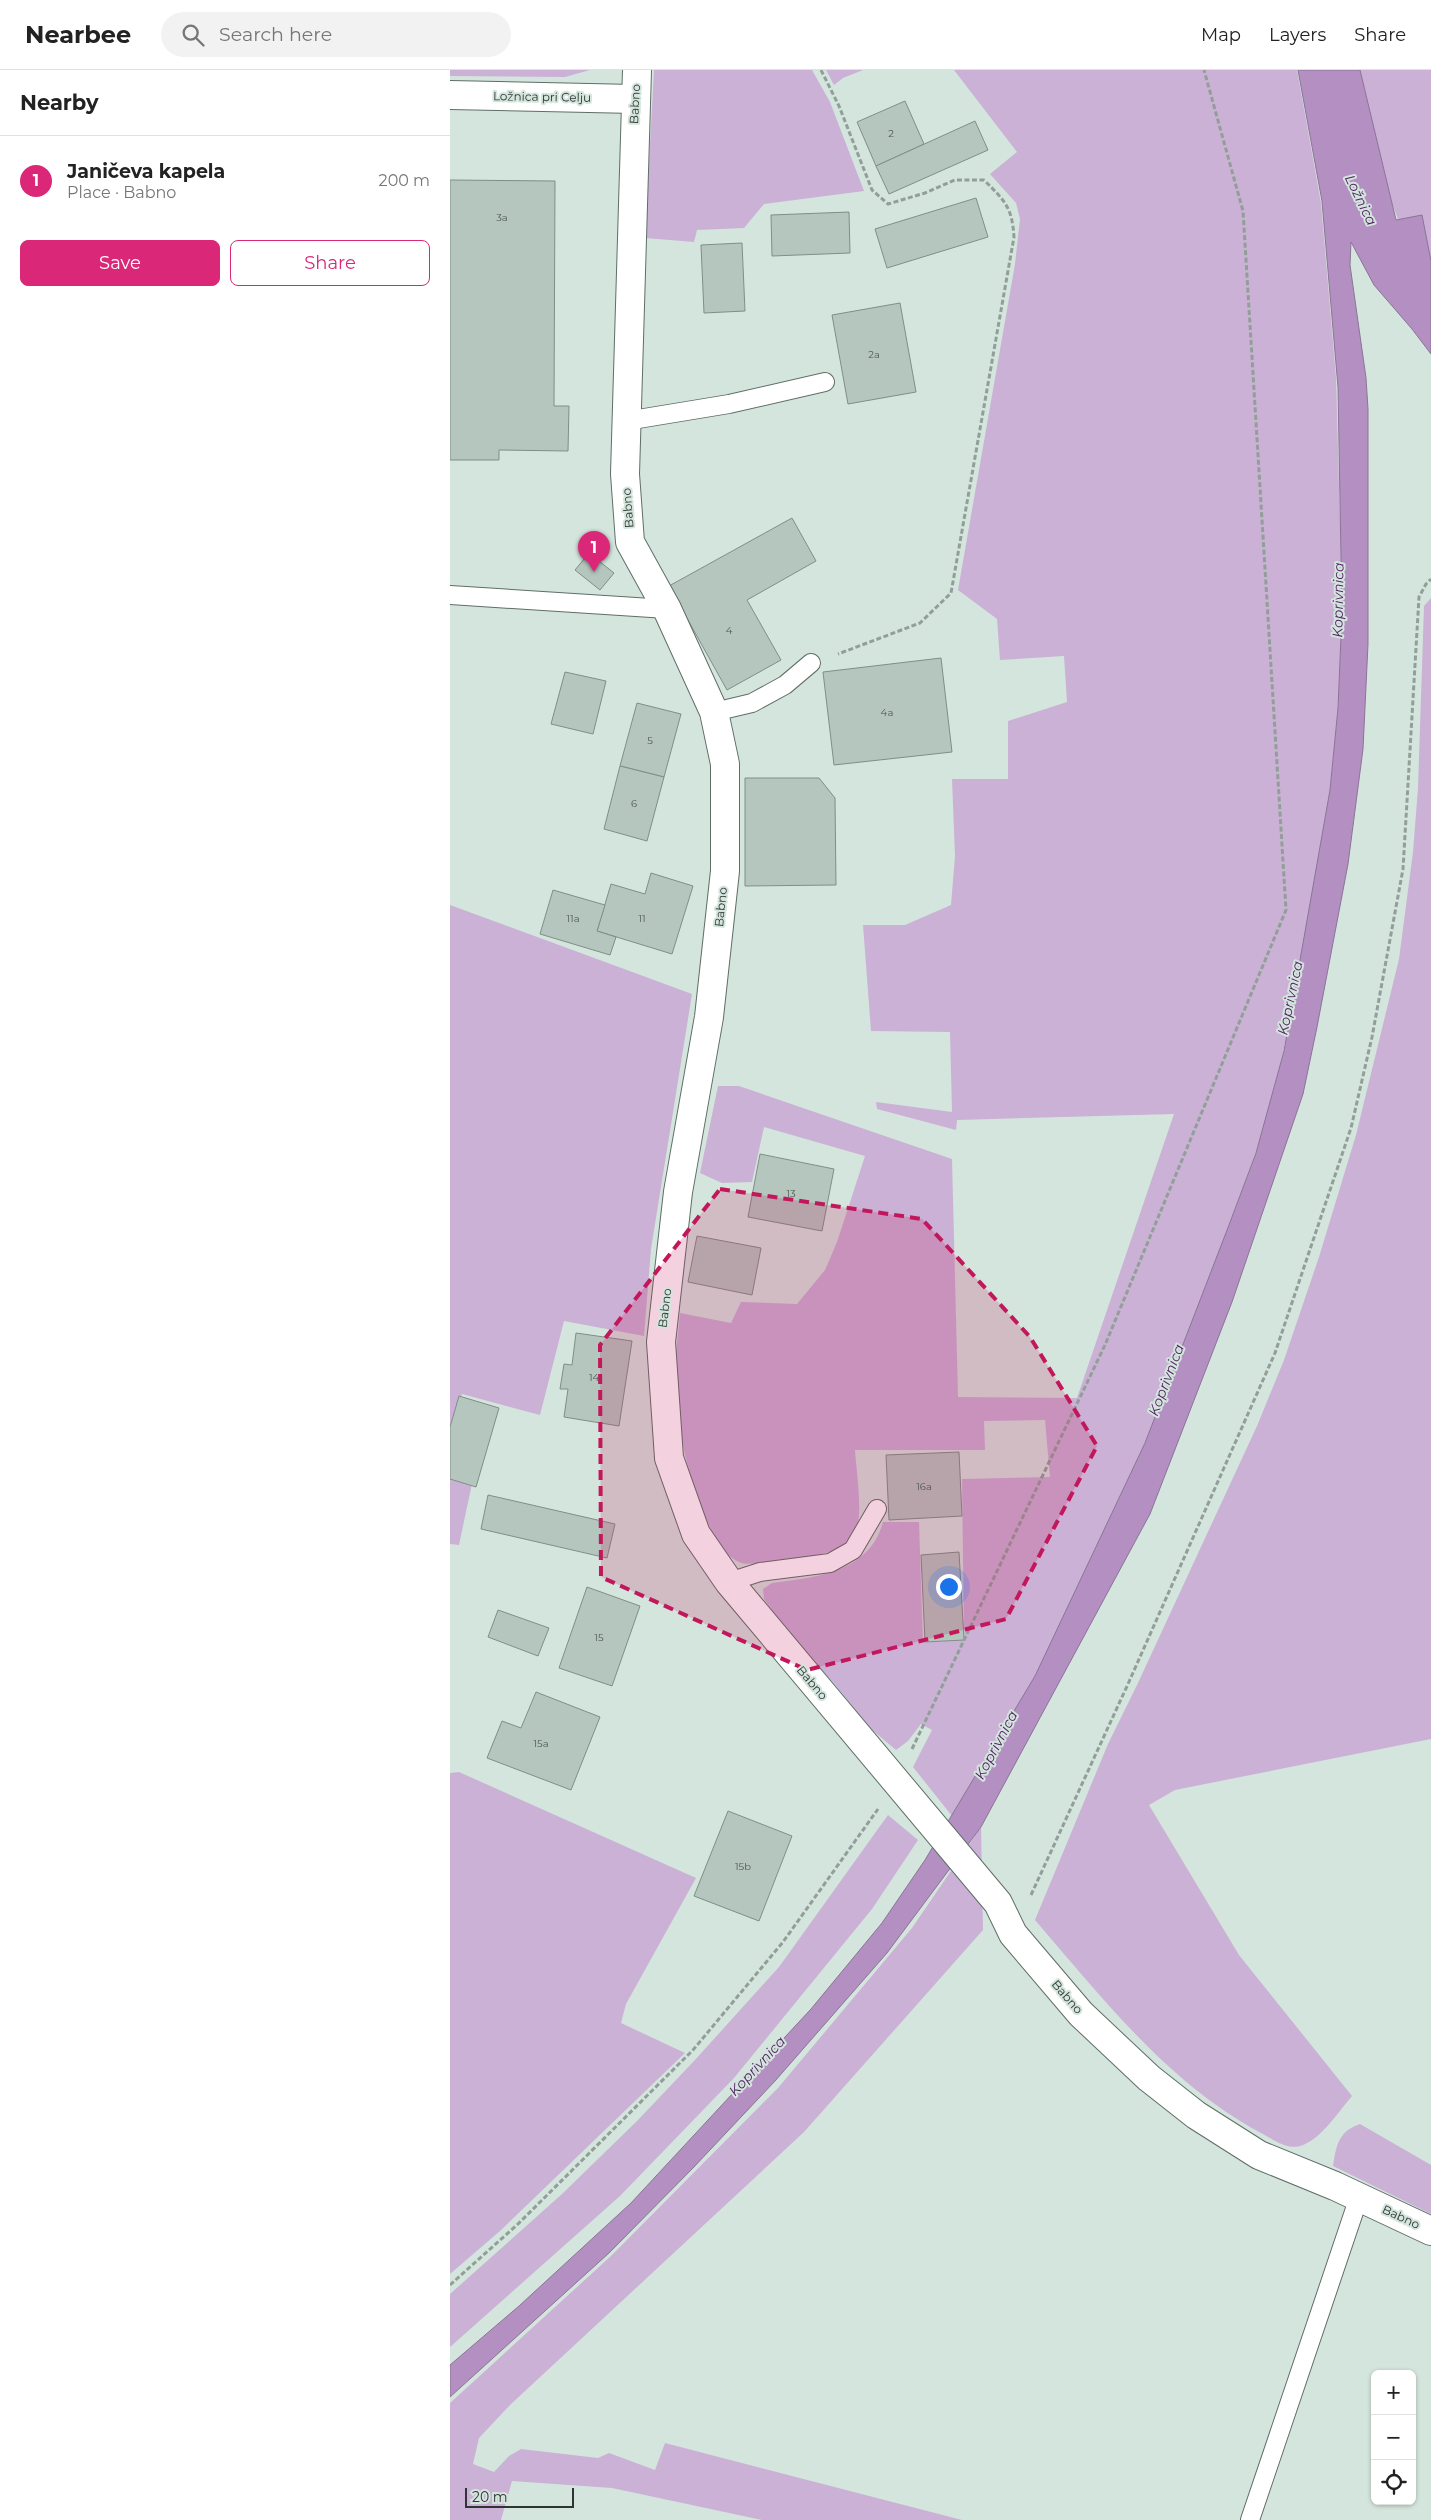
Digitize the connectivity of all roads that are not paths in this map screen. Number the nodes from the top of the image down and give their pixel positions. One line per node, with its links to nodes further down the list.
1 (637, 70): 3 (street, Babno)
2 (450, 95): 3 (street, Ložnica pri Celju)
3 (634, 99): 5 (street, Babno)
4 (825, 382): 5 (lane)
5 (626, 421): 7 (street, Babno)
6 (450, 595): 7 (lane)
7 (667, 609): 9 (street, Babno)
8 (811, 663): 9 (lane)
9 (714, 712): 11 (street, Babno)
10 (878, 1509): 11 (lane)
11 (729, 1582): 12 (street, Babno)
12 (1359, 2197): 13 (street, Babno); 14 (lane)
13 (1431, 2232)
14 (1250, 2520)

